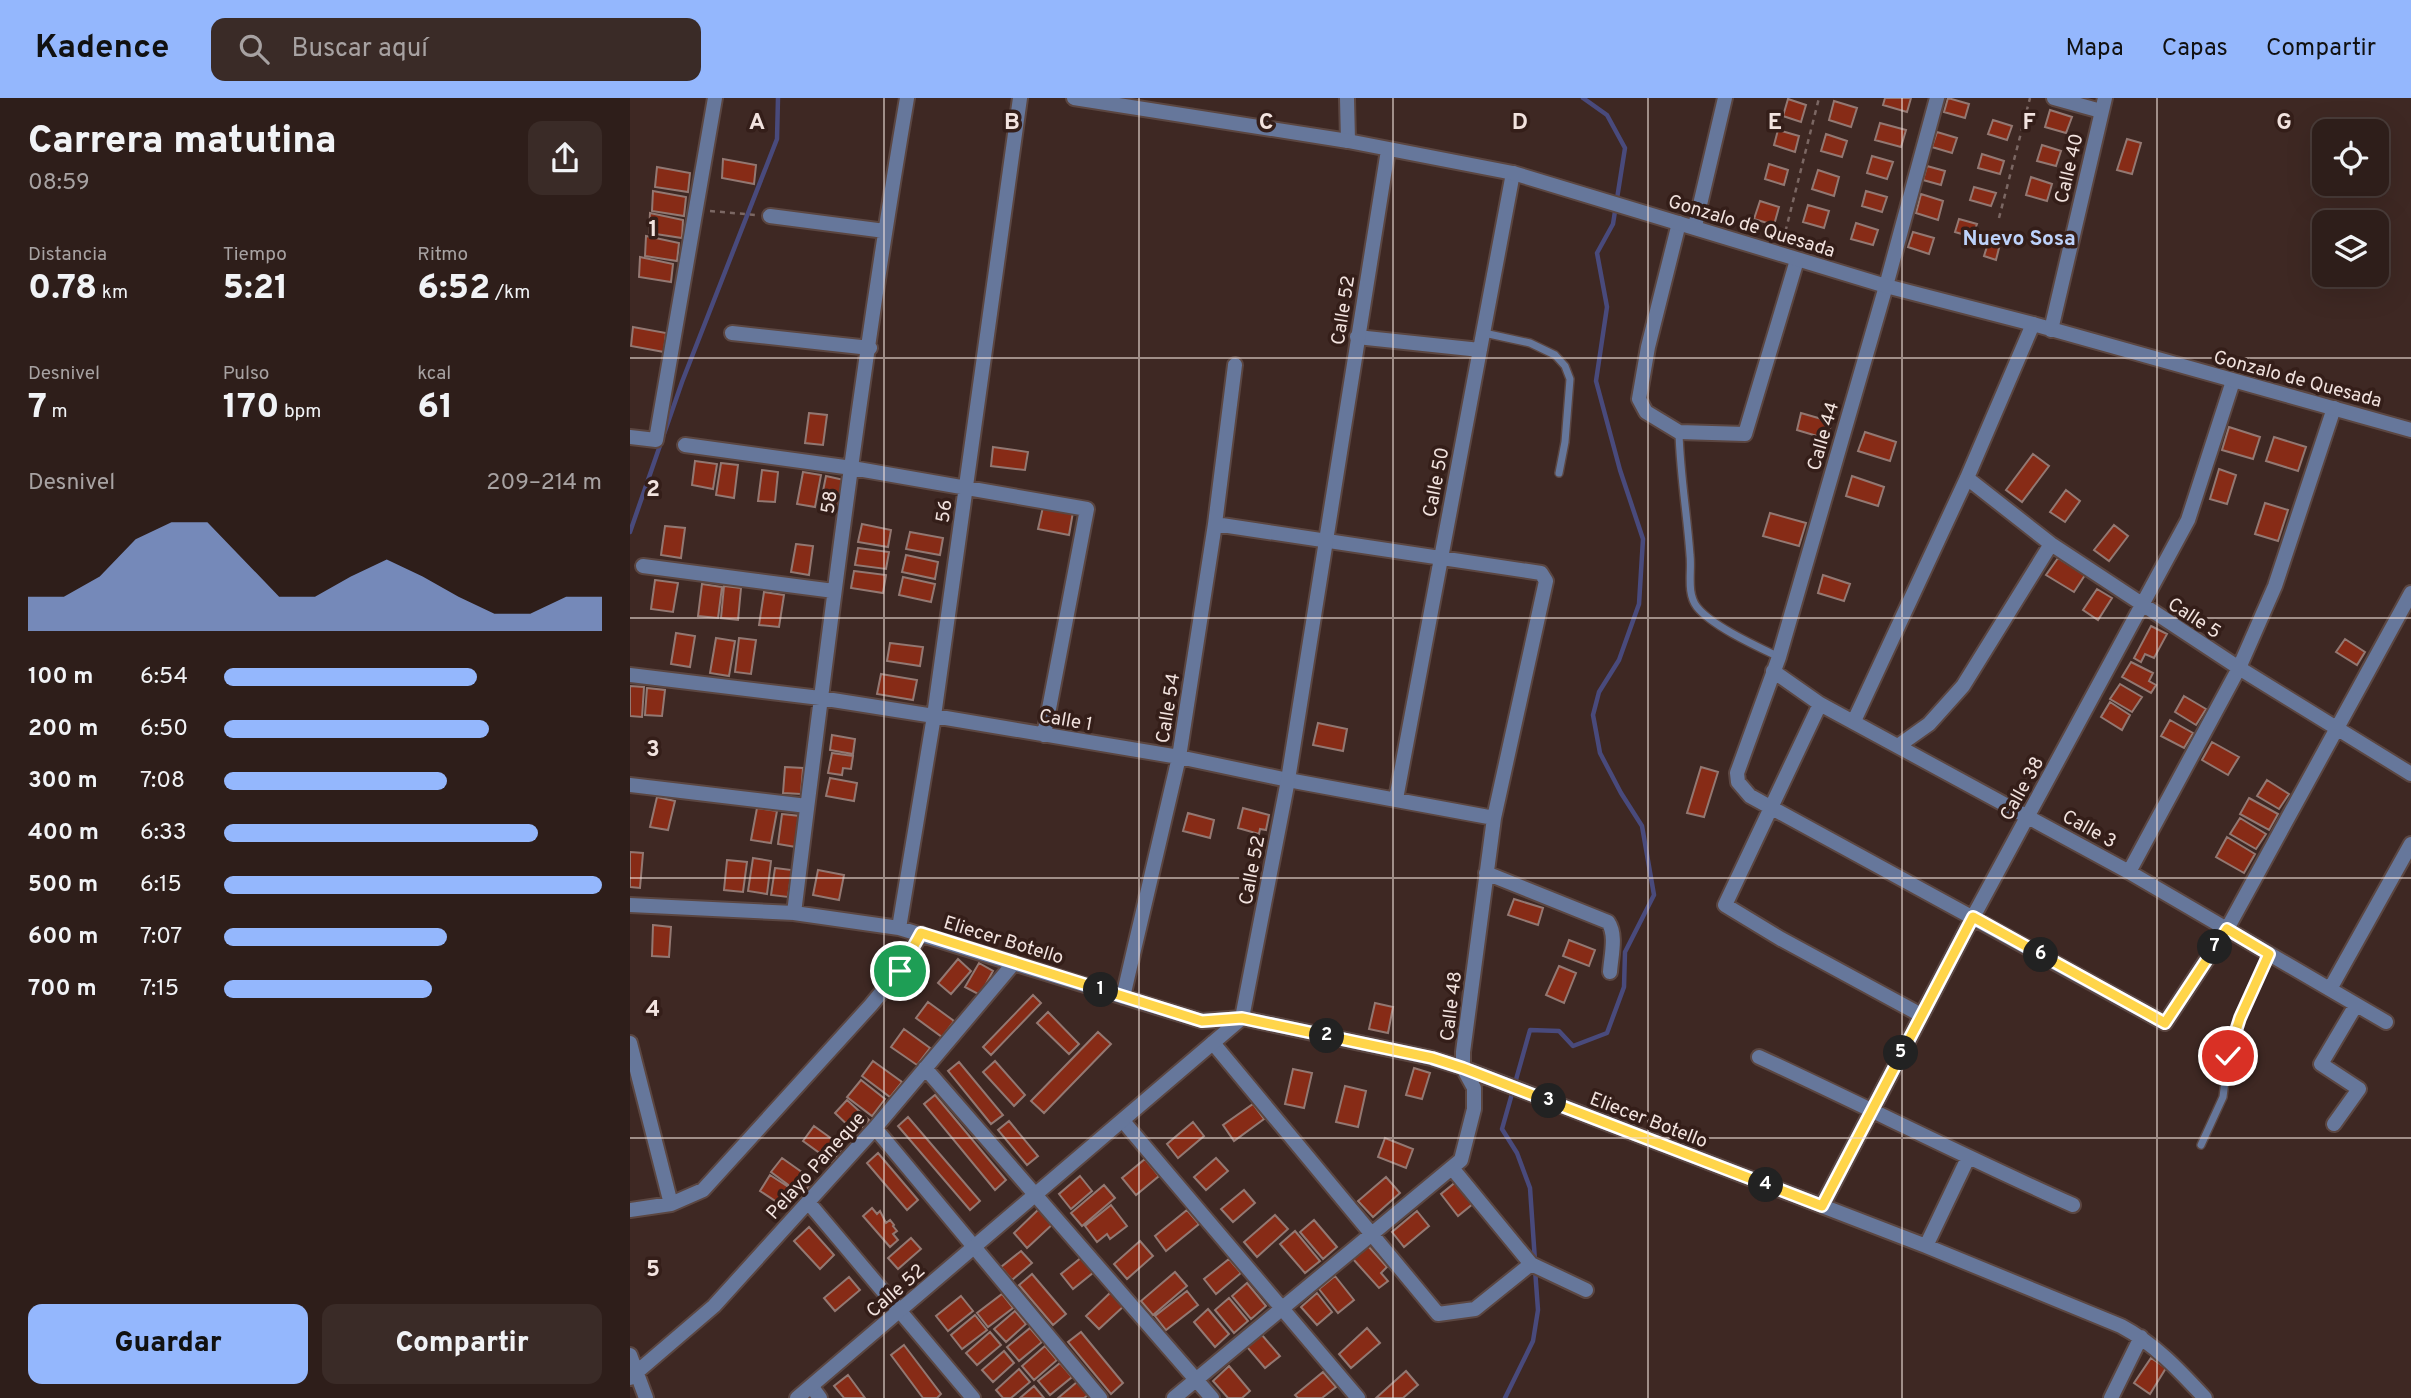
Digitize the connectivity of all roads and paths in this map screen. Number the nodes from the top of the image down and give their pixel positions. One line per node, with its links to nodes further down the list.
1 (715, 98): 15 (street)
2 (907, 98): 20 (street, 58)
3 (1020, 98): 41 (street, 56)
4 (1074, 98): 12 (street, Gonzalo de Quesada)
5 (1347, 98): 12 (street)
6 (1725, 98): 19 (street)
7 (1819, 98): 21 (path)
8 (1937, 98): 23 (street, Calle 44)
9 (2030, 98): 17 (path)
10 (2053, 98): 11 (street)
11 (2103, 105): 25 (street, Calle 40)
12 (1348, 141): 13 (street, Gonzalo de Quesada)
13 (1388, 150): 14 (street, Gonzalo de Quesada); 28 (street, Calle 52)
14 (1513, 173): 18 (street, Gonzalo de Quesada); 27 (street, Calle 50)
15 (696, 210): 16 (path); 36 (street)
16 (771, 216): 20 (street)
17 (1999, 218)
18 (1679, 223): 19 (street, Gonzalo de Quesada); 35 (street)
19 (1695, 226): 21 (street, Gonzalo de Quesada)
20 (885, 231): 29 (street, 58)
21 (1779, 255): 22 (street, Gonzalo de Quesada)
22 (1797, 260): 23 (street, Gonzalo de Quesada); 35 (street)
23 (1886, 286): 24 (street, Gonzalo de Quesada); 50 (street, Calle 44)
24 (2033, 324): 25 (street, Gonzalo de Quesada); 40 (street)
25 (2051, 330): 32 (street, Gonzalo de Quesada)
26 (732, 333): 29 (street)
27 (1483, 333): 30 (street, Calle 50); 39 (lane)
28 (1357, 337): 30 (street); 43 (street, Calle 52)
29 (870, 348): 38 (street, 58)
30 (1480, 350): 45 (street, Calle 50)
31 (1235, 365): 42 (street, Calle 54)
32 (2234, 381): 33 (street, Gonzalo de Quesada); 49 (street, Calle 38)
33 (2334, 408): 34 (street, Gonzalo de Quesada); 51 (street)
34 (2411, 430)
35 (1679, 432): 50 (lane)
36 (630, 437)
37 (685, 445): 38 (street)
38 (852, 468): 41 (street); 47 (street, 58)
39 (1559, 472)
40 (1967, 478): 44 (street, Calle 5); 57 (street)
41 (966, 488): 56 (street, 56); 59 (street)
42 (1215, 524): 43 (street); 61 (street, Calle 54)
43 (1326, 540): 45 (street); 63 (street, Calle 52)
44 (2051, 544): 49 (street, Calle 5); 60 (street)
45 (1441, 557): 65 (street, Calle 50); 69 (street, Calle 48)
46 (643, 566): 47 (street)
47 (834, 591): 54 (street, 58)
48 (2411, 593): 58 (street)
49 (2142, 605): 51 (street, Calle 5); 68 (street, Calle 38)
50 (1779, 657): 52 (street, Calle 44)
51 (2239, 668): 58 (street, Calle 5); 71 (street)
52 (1773, 671): 55 (street, Calle 3); 67 (street, Calle 44)
53 (630, 675): 54 (street, Calle 1)
54 (820, 698): 56 (street, Calle 1); 66 (street, 58)
55 (1820, 704): 57 (street, Calle 3); 67 (street)
56 (934, 716): 59 (street, Calle 1); 76 (street, 56)
57 (1854, 721): 60 (street, Calle 3)
58 (2338, 729): 62 (street, Calle 5); 77 (street)
59 (1044, 735): 61 (street, Calle 1)
60 (1898, 746): 68 (street, Calle 3)
61 (1179, 757): 63 (street, Calle 1); 83 (street, Calle 54)
62 (2411, 774)
63 (1288, 780): 65 (street, Calle 1); 86 (street, Calle 52)
64 (630, 785): 66 (street)
65 (1396, 799): 69 (street, Calle 1)
66 (807, 806): 74 (street, 58)
67 (1772, 808): 75 (street); 85 (street)
68 (2028, 816): 71 (street, Calle 3); 75 (street, Calle 38)
69 (1494, 818): 72 (street, Calle 48)
70 (2411, 844): 82 (street)
71 (2129, 872): 77 (street, Calle 3)
72 (1486, 873): 81 (street); 92 (street, Calle 48)
73 (630, 905): 74 (street, Eliecer Botello)
74 (794, 913): 76 (street, Eliecer Botello)
75 (1973, 917): 77 (street); 85 (street, Calle 38)
76 (899, 928): 78 (street, Eliecer Botello)
77 (2227, 929): 79 (street, Calle 3)
78 (921, 933): 80 (street, Eliecer Botello); 102 (street)
79 (2269, 954): 82 (street, Calle 3); 97 (lane)
80 (1014, 963): 83 (street, Eliecer Botello); 91 (street, Pelayo Paneque)
81 (1610, 972)
82 (2330, 989): 84 (street, Calle 3)
83 (1124, 997): 86 (street, Eliecer Botello)
84 (2356, 1004): 87 (street, Calle 3); 95 (street)
85 (1921, 1015): 93 (street, Calle 38)
86 (1242, 1018): 89 (street, Calle 52); 92 (street, Eliecer Botello)
87 (2386, 1022)
88 (630, 1043): 102 (street)
89 (1213, 1044): 94 (street, Calle 52); 106 (street)
90 (1759, 1057): 93 (street)
91 (925, 1068): 96 (street, Pelayo Paneque); 100 (street)
92 (1463, 1068): 99 (street, Calle 48); 104 (street, Eliecer Botello)
93 (1872, 1109): 98 (street); 104 (street, Calle 38)
94 (1123, 1121): 100 (street, Calle 52); 111 (street)
95 (2334, 1124)
96 (875, 1128): 101 (street, Pelayo Paneque); 108 (street)
97 (2201, 1145)
98 (1968, 1158): 103 (street); 107 (street)
99 (1452, 1168): 106 (street, Calle 48); 109 (street)
100 (1036, 1195): 108 (street, Calle 52); 116 (street)
101 (808, 1202): 112 (street); 115 (street, Pelayo Paneque)
102 (671, 1204): 105 (street)
103 (2073, 1205)
104 (1822, 1206): 107 (street, Eliecer Botello)
105 (630, 1210)
106 (1371, 1233): 109 (street); 111 (street, Calle 48)
107 (1926, 1246): 113 (street, Eliecer Botello)
108 (975, 1247): 112 (street, Calle 52); 121 (street)
109 (1531, 1264): 110 (street)
110 (1586, 1290)
111 (1283, 1307): 116 (street, Calle 48); 124 (street)
112 (900, 1311): 117 (street, Calle 52); 120 (street)
113 (2141, 1337): 125 (street); 126 (street, Eliecer Botello)
114 (630, 1355): 115 (street)
115 (633, 1376): 118 (street)
116 (1197, 1379): 122 (street, Calle 48); 123 (street)
117 (816, 1392): 119 (street, Calle 52)
118 (646, 1398)
119 (797, 1398)
120 (973, 1398)
121 (1100, 1398)
122 (1174, 1398)
123 (1212, 1398)
124 (1358, 1398)
125 (2111, 1398)
126 (2205, 1398)

